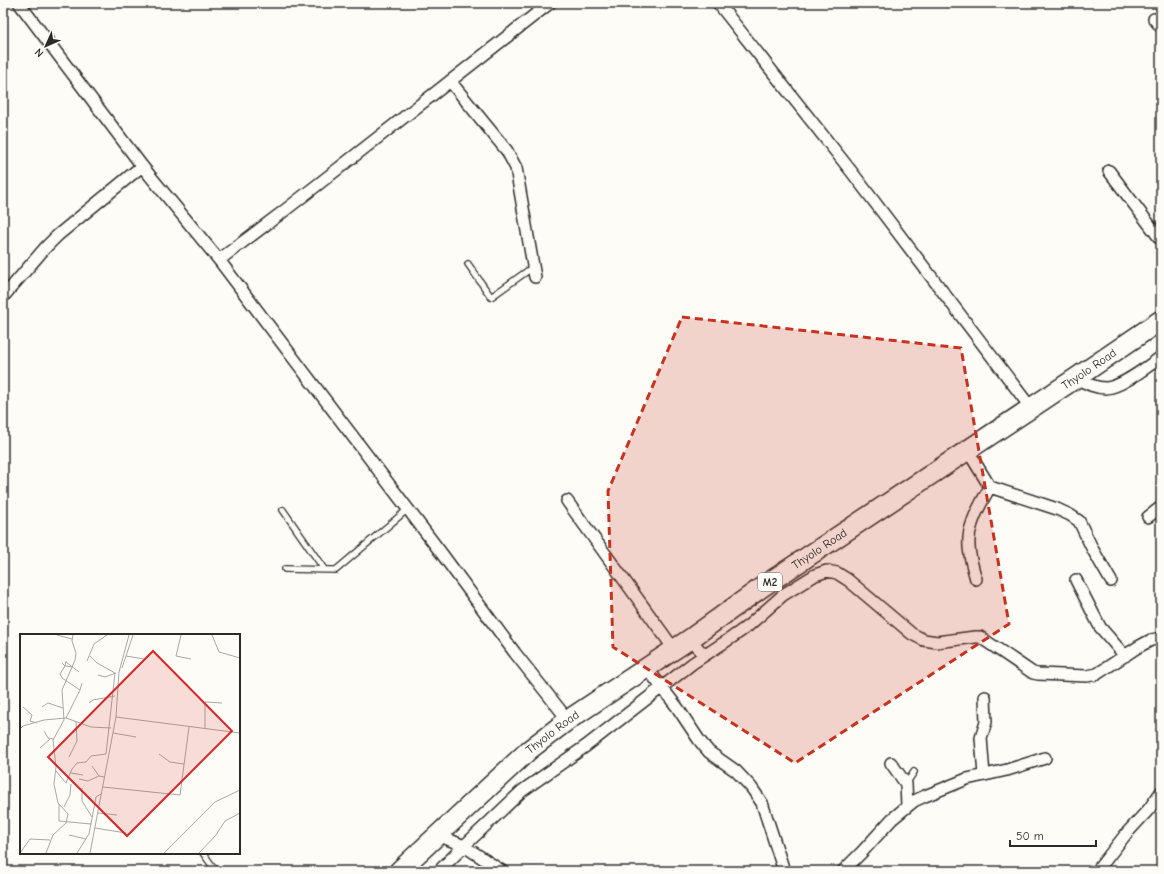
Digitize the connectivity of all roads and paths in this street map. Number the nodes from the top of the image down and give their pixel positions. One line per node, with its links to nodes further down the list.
1 (19, 3): 5 (street)
2 (550, 3): 4 (street)
3 (718, 3): 15 (street)
4 (450, 81): 8 (street); 10 (street)
5 (142, 166): 8 (street); 11 (street)
6 (1109, 171): 7 (street)
7 (1161, 240)
8 (219, 260): 20 (street)
9 (468, 264): 10 (lane)
10 (534, 272)
11 (3, 297)
12 (1161, 320): 14 (highway, Thyolo Road / M2)
13 (1161, 357): 14 (street)
14 (1076, 378): 15 (highway, Thyolo Road / M2)
15 (1031, 408): 16 (highway, Thyolo Road / M2)
16 (968, 450): 17 (street); 28 (highway, Thyolo Road / M2)
17 (990, 487): 25 (street); 27 (street)
18 (567, 501): 32 (street)
19 (1161, 507): 22 (street)
20 (408, 509): 24 (lane); 38 (street)
21 (283, 510): 24 (lane)
22 (1148, 517)
23 (285, 569): 24 (lane)
24 (324, 570)
25 (976, 579)
26 (1076, 580): 34 (street)
27 (1111, 581)
28 (765, 585): 29 (street); 31 (highway, Thyolo Road / M2)
29 (783, 595): 33 (street); 34 (street)
30 (1161, 638): 34 (street)
31 (690, 639): 32 (highway, Thyolo Road / M2); 33 (street)
32 (674, 649): 35 (highway, Thyolo Road / M2)
33 (704, 655): 36 (street)
34 (1125, 656)
35 (646, 667): 36 (street); 38 (highway, Thyolo Road / M2)
36 (661, 687): 47 (street); 53 (street)
37 (985, 697): 42 (street)
38 (568, 720): 46 (highway, Thyolo Road / M2)
39 (1045, 758): 42 (street)
40 (891, 763): 43 (street)
41 (914, 772): 43 (lane)
42 (984, 775): 45 (street)
43 (906, 784): 45 (street)
44 (1161, 792): 55 (street)
45 (907, 806): 54 (street)
46 (438, 835): 47 (street); 50 (highway, Thyolo Road / M2)
47 (464, 846): 51 (street); 52 (street)
48 (204, 854): 49 (lane)
49 (216, 871)
50 (399, 871)
51 (439, 871)
52 (502, 871)
53 (784, 871)
54 (843, 871)
55 (1097, 871)

